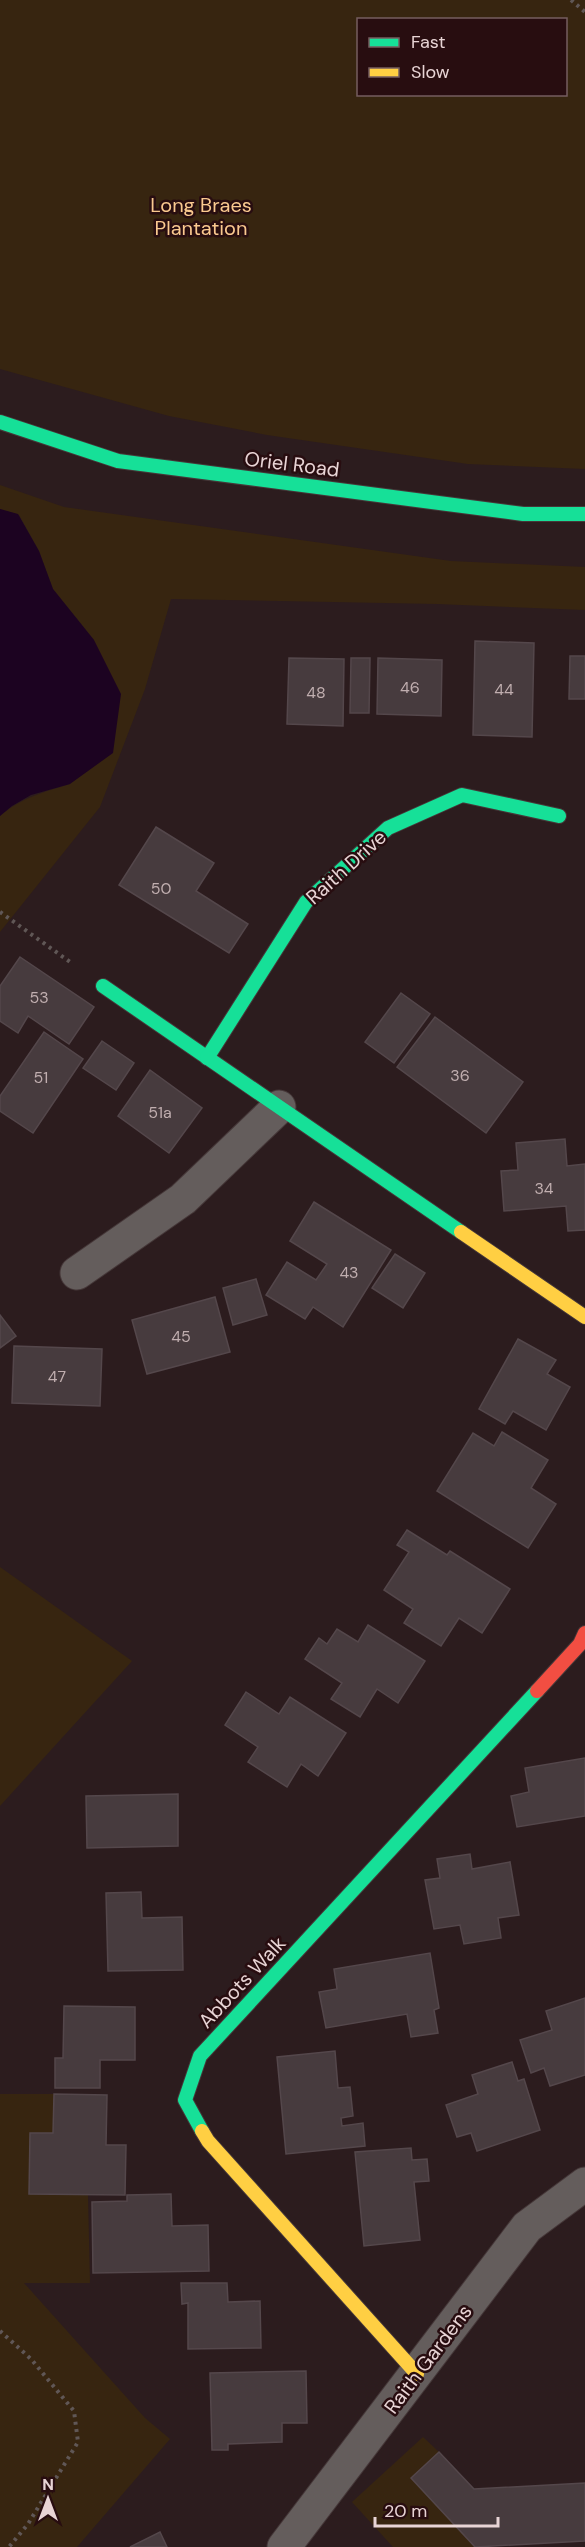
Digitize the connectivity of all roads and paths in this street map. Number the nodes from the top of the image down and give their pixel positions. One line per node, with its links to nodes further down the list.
1 (572, 0): 2 (path)
2 (585, 12)
3 (0, 422): 4 (street, Oriel Road)
4 (585, 514)
5 (560, 816): 8 (street, Raith Drive)
6 (0, 912): 7 (path)
7 (103, 986): 8 (street)
8 (207, 1058): 9 (street)
9 (279, 1107): 10 (street); 11 (street)
10 (77, 1273)
11 (585, 1317)
12 (585, 1633): 15 (street, Abbots Walk)
13 (585, 2184): 15 (street, Raith Gardens)
14 (0, 2331): 16 (path)
15 (417, 2374): 17 (street, Raith Gardens)
16 (9, 2547)
17 (284, 2547)

